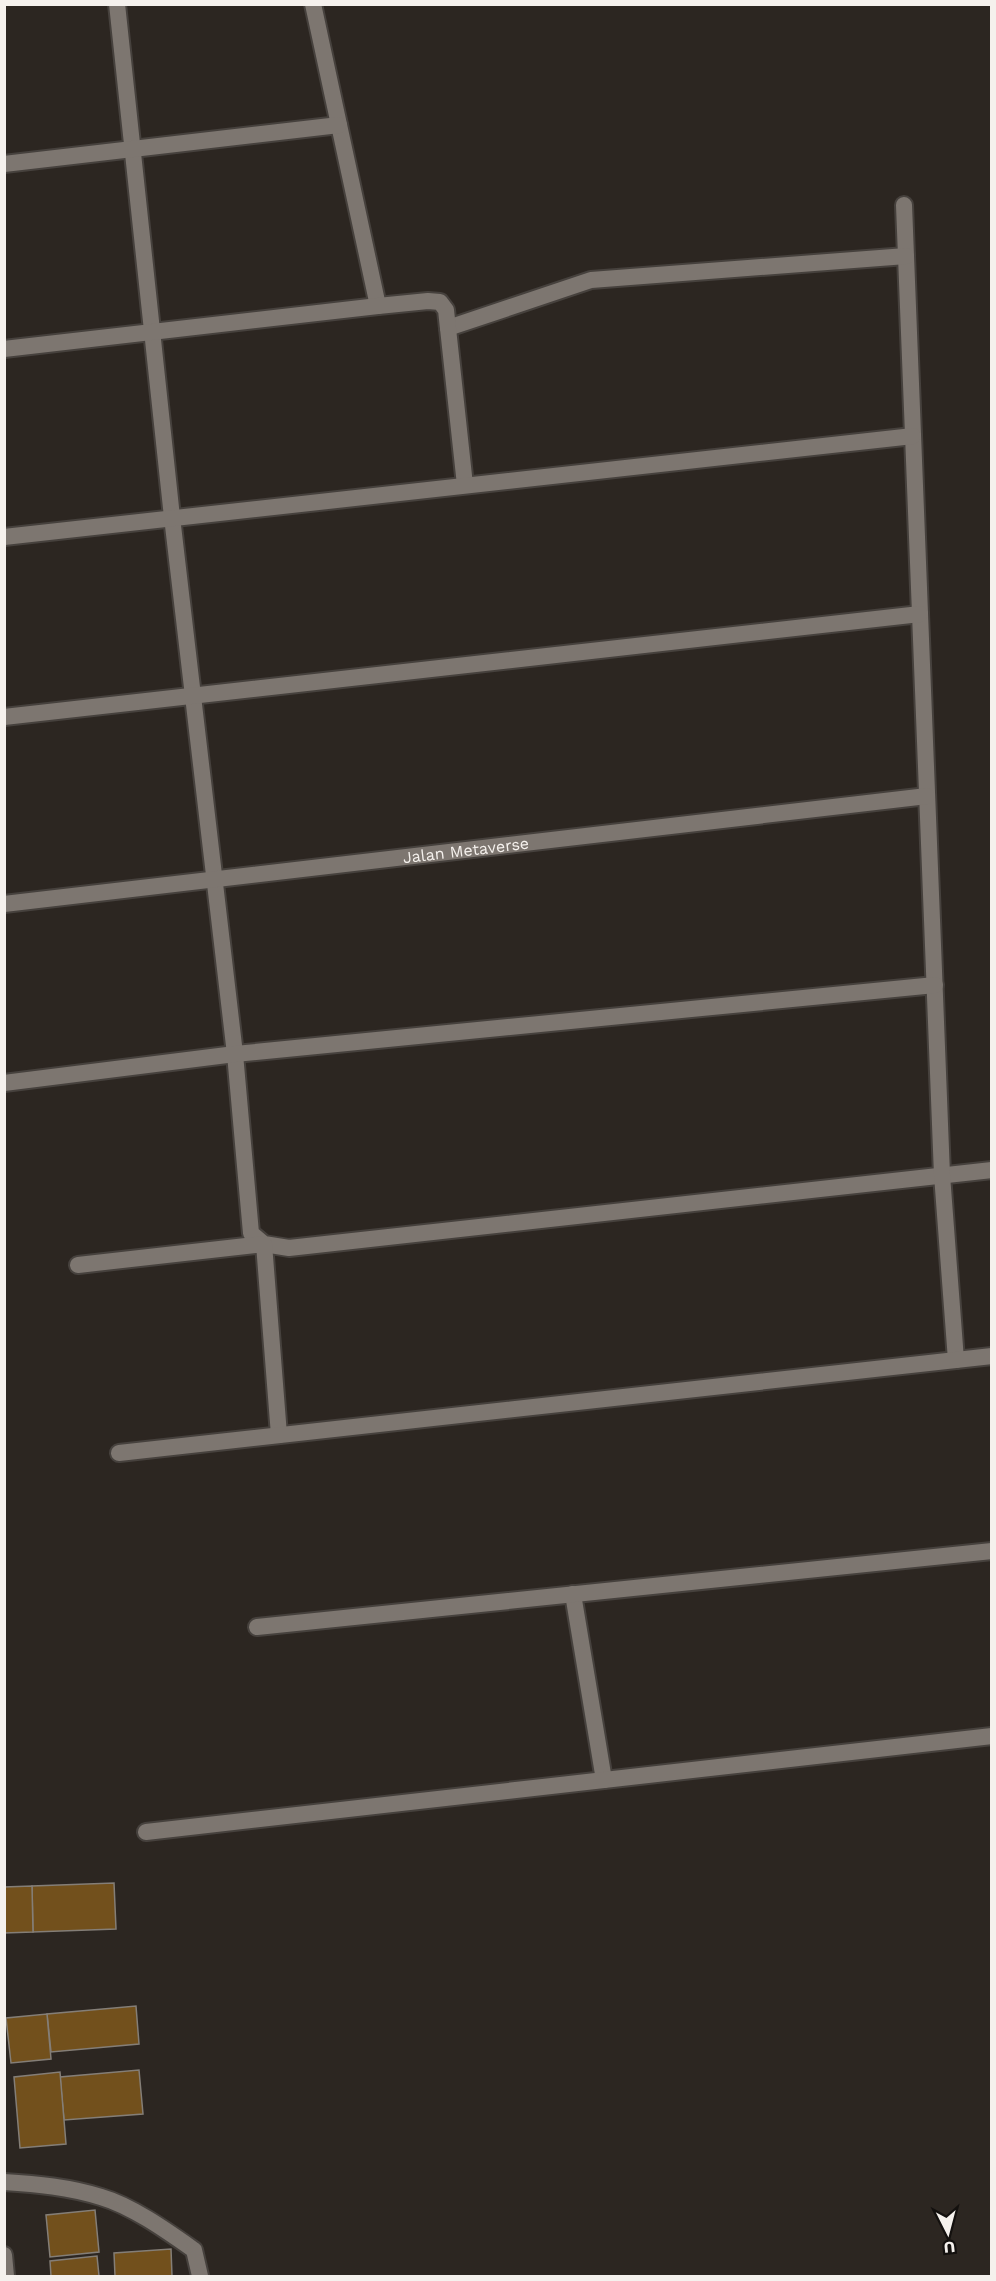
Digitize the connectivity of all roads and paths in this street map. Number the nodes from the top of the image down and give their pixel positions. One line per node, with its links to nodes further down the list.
1 (117, 4): 4 (street)
2 (313, 4): 3 (street)
3 (339, 125): 4 (street); 8 (street)
4 (132, 148): 5 (street); 10 (street)
5 (4, 164)
6 (904, 205): 7 (street)
7 (906, 256): 9 (street); 12 (street)
8 (378, 306): 9 (street); 10 (street)
9 (448, 328): 13 (street)
10 (151, 332): 11 (street); 14 (street)
11 (4, 349)
12 (913, 436): 13 (street); 16 (street)
13 (465, 485): 14 (street)
14 (171, 517): 15 (street); 17 (street)
15 (4, 537)
16 (920, 614): 17 (street); 19 (street)
17 (193, 697): 18 (street); 20 (street)
18 (4, 717)
19 (927, 795): 20 (street, Jalan Metaverse); 22 (street)
20 (215, 881): 21 (street, Jalan Metaverse); 23 (street)
21 (4, 904)
22 (934, 985): 23 (street); 26 (street)
23 (235, 1054): 24 (street); 27 (street)
24 (4, 1083)
25 (992, 1170): 26 (street)
26 (942, 1175): 27 (street); 30 (street)
27 (264, 1244): 28 (street); 31 (street)
28 (78, 1265)
29 (992, 1356): 30 (street)
30 (956, 1359): 31 (street)
31 (279, 1435): 32 (street)
32 (119, 1453)
33 (992, 1551): 34 (street)
34 (573, 1594): 35 (street); 37 (street)
35 (257, 1627)
36 (992, 1736): 37 (street)
37 (603, 1780): 38 (street)
38 (146, 1832)
39 (4, 2182): 42 (street)
40 (4, 2255): 41 (street)
41 (6, 2277)
42 (200, 2277)

